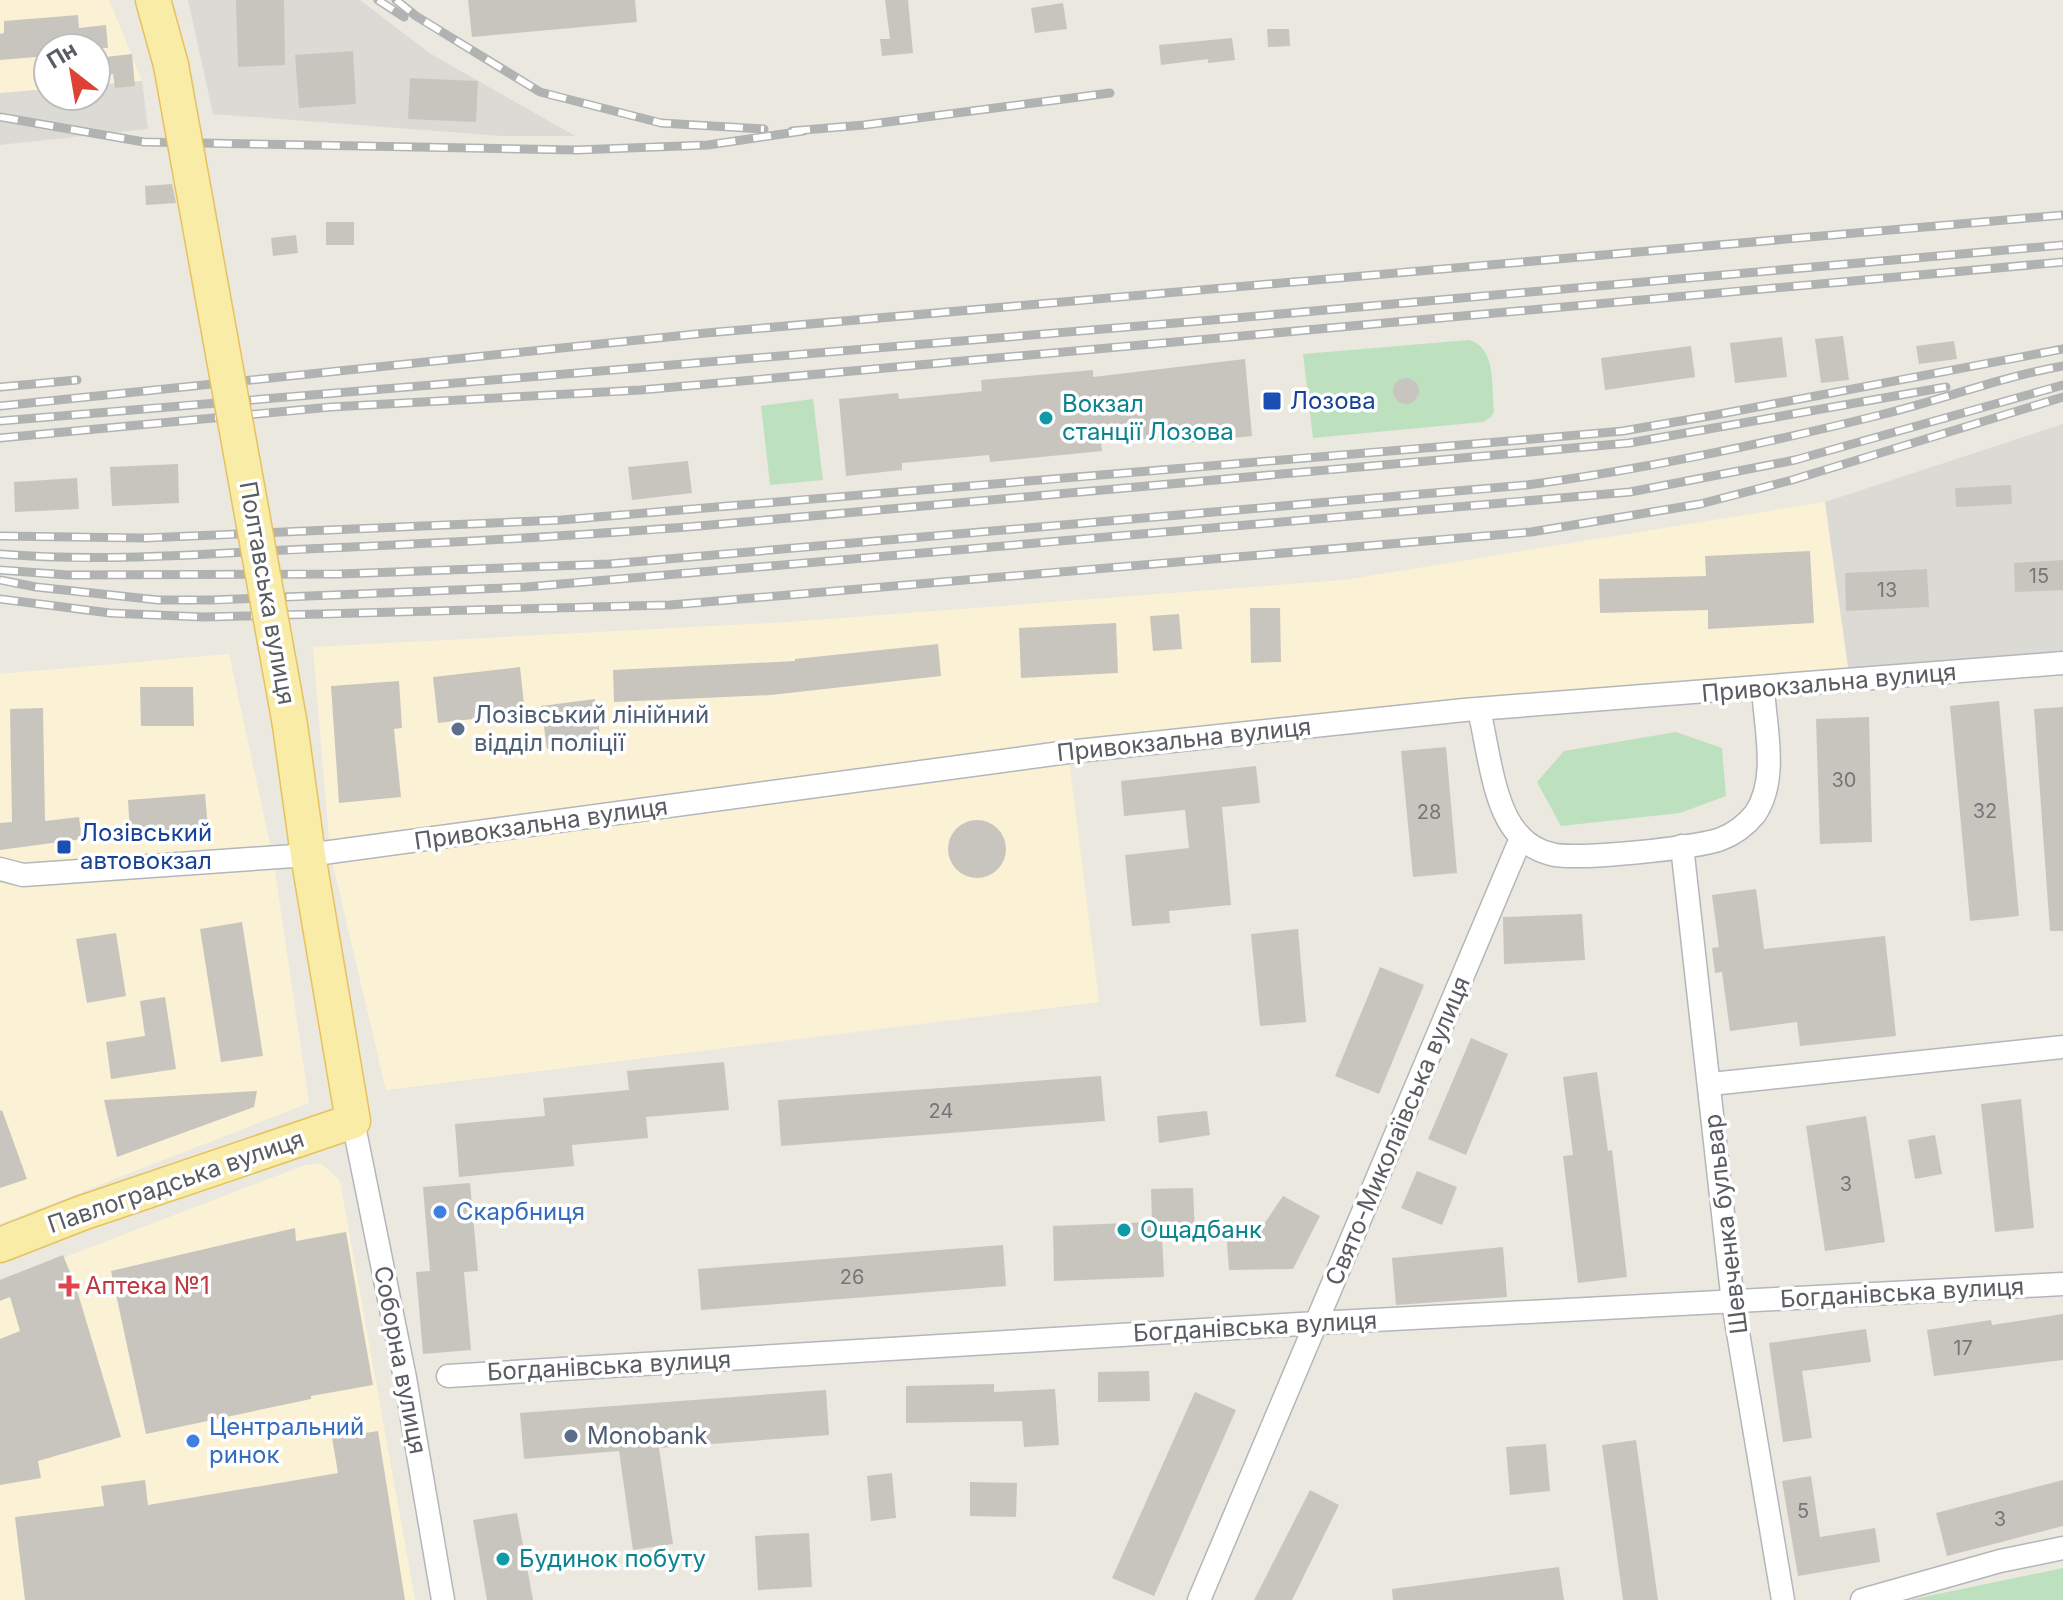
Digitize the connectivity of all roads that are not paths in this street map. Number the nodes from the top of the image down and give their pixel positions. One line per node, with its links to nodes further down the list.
1 (153, 0): 7 (main road, Полтавська вулиця, bridge)
2 (2063, 663): 3 (street, Привокзальна вулиця)
3 (1763, 688): 4 (street, Привокзальна вулиця); 6 (street)
4 (1479, 710): 5 (street); 7 (street, Привокзальна вулиця)
5 (1521, 838): 6 (street); 15 (street, Свято-Миколаївська вулиця)
6 (1682, 846): 10 (street, Шевченка бульвар)
7 (308, 855): 8 (street, Привокзальна вулиця); 11 (main road, Полтавська вулиця)
8 (0, 869)
9 (2063, 1047): 10 (street)
10 (1711, 1084): 14 (street, Шевченка бульвар)
11 (353, 1121): 12 (main road, Павлоградська вулиця); 18 (street, Соборна вулиця)
12 (0, 1245)
13 (2063, 1284): 14 (street, Богданівська вулиця)
14 (1733, 1303): 15 (street, Богданівська вулиця); 20 (street, Шевченка бульвар)
15 (1317, 1323): 16 (street, Богданівська вулиця); 19 (street, Свято-Миколаївська вулиця)
16 (448, 1376)
17 (2063, 1548): 21 (street)
18 (443, 1600)
19 (1199, 1600)
20 (1783, 1600)
21 (1862, 1600)

